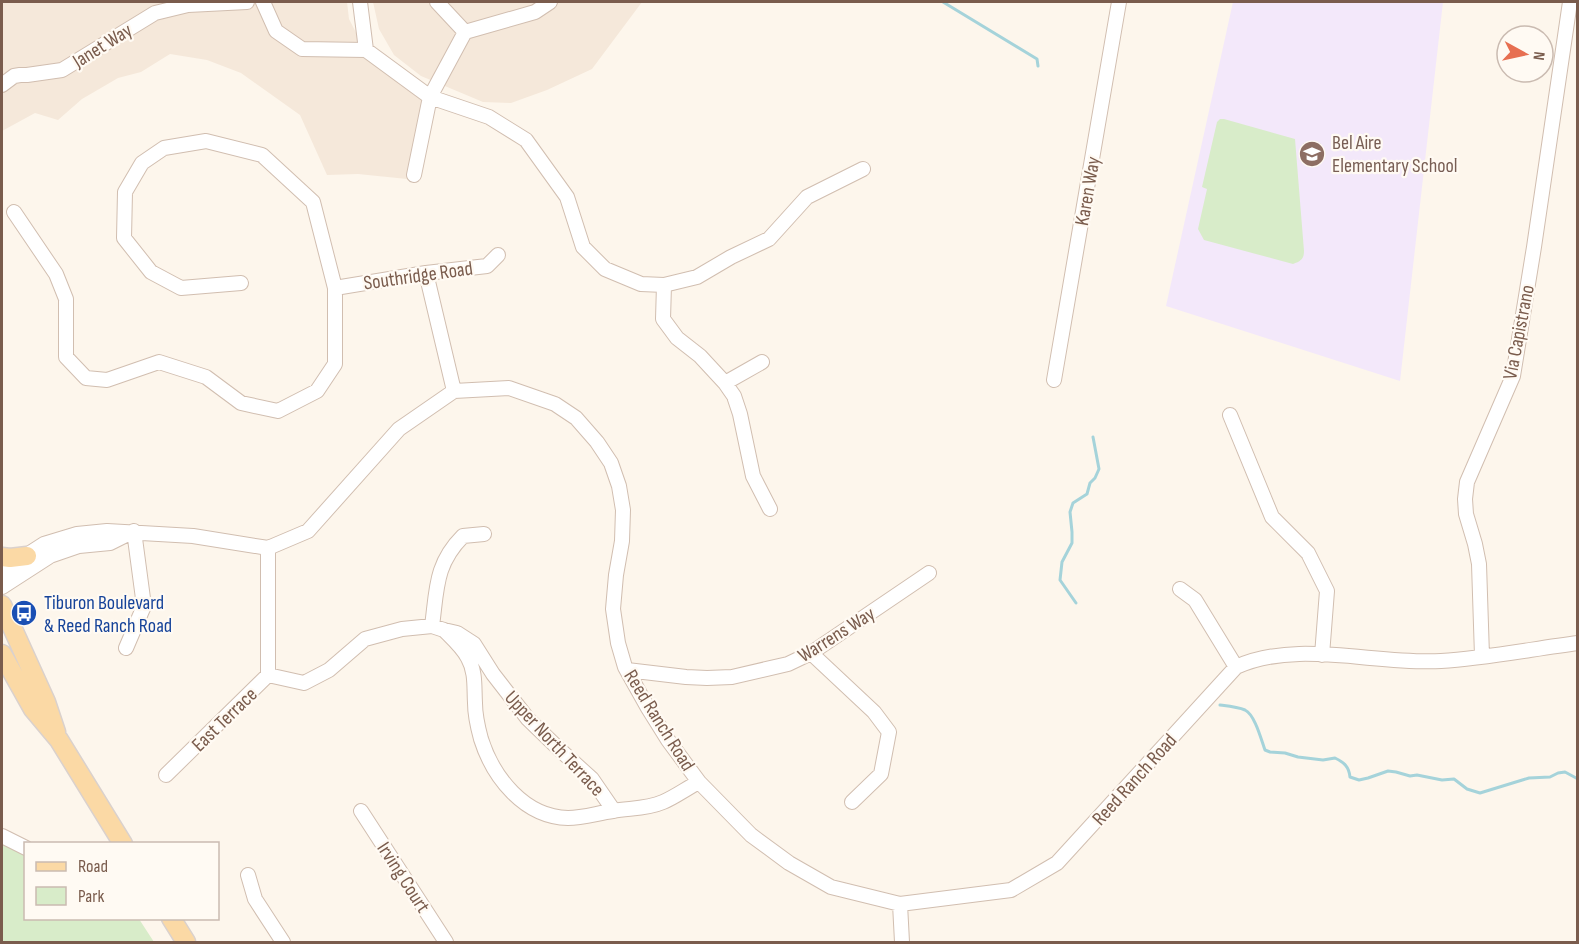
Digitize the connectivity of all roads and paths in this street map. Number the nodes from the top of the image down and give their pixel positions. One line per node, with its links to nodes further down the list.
1 (247, 2): 10 (street, Janet Way)
2 (263, 2): 9 (street)
3 (360, 2): 9 (street)
4 (436, 2): 8 (street)
5 (550, 2): 8 (street)
6 (1119, 2): 21 (street, Karen Way)
7 (1570, 2): 42 (street, Via Capistrano)
8 (465, 32): 11 (street)
9 (366, 50): 11 (street)
10 (2, 85)
11 (430, 97): 13 (street); 18 (street)
12 (863, 169): 18 (street)
13 (414, 175)
14 (14, 212): 19 (street)
15 (498, 255): 16 (street, Southridge Road)
16 (426, 273): 19 (street, Southridge Road); 23 (street)
17 (241, 283): 19 (street)
18 (664, 285): 22 (street)
19 (334, 288)
20 (762, 362): 22 (street)
21 (1054, 380)
22 (725, 383): 25 (street)
23 (453, 391): 28 (street); 44 (street, Reed Ranch Road)
24 (1230, 415): 41 (street)
25 (770, 509)
26 (134, 531): 28 (street); 29 (street); 33 (street); 38 (street)
27 (484, 534): 36 (street)
28 (268, 548): 45 (street, East Terrace)
29 (27, 555): 30 (main road); 31 (street)
30 (2, 557)
31 (2, 572)
32 (929, 573): 39 (street, Warrens Way)
33 (2, 587)
34 (1180, 590): 43 (street)
35 (2, 605): 46 (main road)
36 (438, 628): 45 (street); 51 (street, Upper North Terrace); 51 (street)
37 (1578, 643): 42 (street, Reed Ranch Road)
38 (126, 648)
39 (811, 653): 44 (street, Warrens Way); 49 (street)
40 (2, 654): 46 (main road)
41 (1322, 655): 42 (street, Reed Ranch Road); 43 (street, Reed Ranch Road)
42 (1482, 656)
43 (1236, 667): 56 (street, Reed Ranch Road)
44 (627, 670): 48 (street, Reed Ranch Road)
45 (268, 675): 47 (street, East Terrace)
46 (59, 740): 53 (main road)
47 (166, 775)
48 (699, 782): 51 (street); 56 (street, Reed Ranch Road)
49 (852, 802)
50 (361, 811): 60 (street, Irving Court)
51 (614, 811)
52 (2, 836): 54 (street)
53 (122, 842)
54 (24, 847)
55 (248, 875): 59 (street)
56 (900, 904): 61 (street)
57 (172, 920): 58 (main road)
58 (186, 942)
59 (283, 942)
60 (446, 942)
61 (902, 942)

